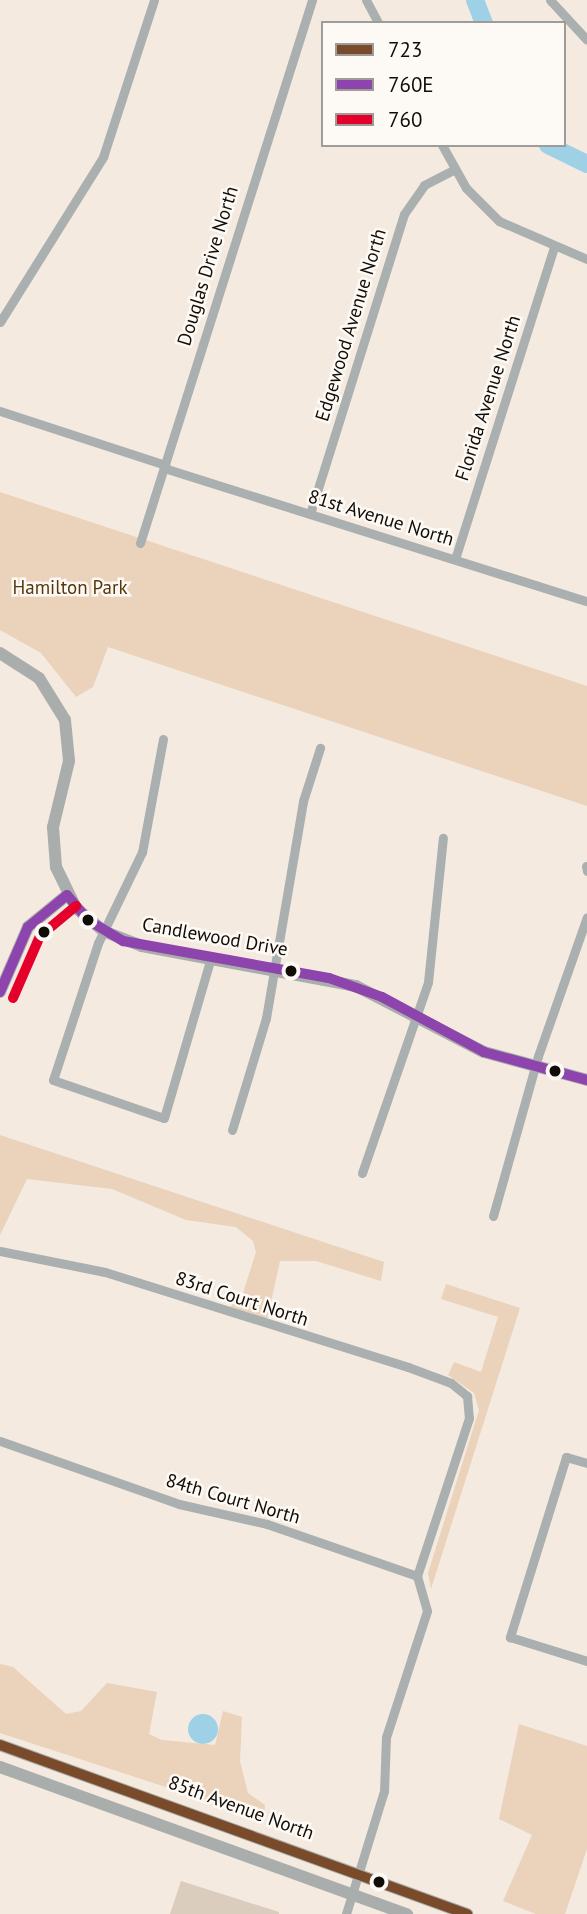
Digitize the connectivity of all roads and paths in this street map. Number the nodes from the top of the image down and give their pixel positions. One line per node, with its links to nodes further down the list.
1 (154, 0): 11 (street)
2 (312, 0): 13 (street, Douglas Drive North)
3 (366, 0): 5 (street)
4 (550, 0): 6 (street)
5 (377, 21)
6 (587, 40)
7 (443, 147): 8 (street)
8 (455, 169): 9 (street); 14 (street, Edgewood Avenue North)
9 (554, 247): 10 (street); 16 (street, Florida Avenue North)
10 (587, 259)
11 (0, 322)
12 (0, 411): 13 (street, 81st Avenue North)
13 (165, 466): 14 (street, 81st Avenue North); 15 (street, Douglas Drive North)
14 (310, 514): 16 (street, 81st Avenue North)
15 (140, 543)
16 (455, 559): 17 (street, 81st Avenue North)
17 (587, 601)
18 (0, 653): 22 (main road, Candlewood Drive)
19 (163, 739): 24 (street)
20 (320, 748): 26 (street)
21 (443, 838): 28 (street)
22 (67, 895): 24 (main road, Candlewood Drive); 27 (main road)
23 (587, 917): 29 (street)
24 (103, 931): 25 (main road, Candlewood Drive); 25 (street)
25 (211, 957): 26 (main road, Candlewood Drive)
26 (276, 967): 28 (main road, Candlewood Drive); 31 (street)
27 (1, 985)
28 (414, 1013): 29 (main road, Candlewood Drive); 32 (street)
29 (536, 1070): 30 (main road, Candlewood Drive); 33 (street)
30 (587, 1080)
31 (232, 1130)
32 (362, 1173)
33 (493, 1216)
34 (0, 1251): 37 (street, 83rd Court North)
35 (0, 1441): 37 (street, 84th Court North)
36 (587, 1463): 38 (street)
37 (417, 1576): 43 (street)
38 (587, 1661)
39 (0, 1745): 40 (main road, 85th Avenue North)
40 (66, 1766): 42 (main road); 43 (main road, 85th Avenue North)
41 (0, 1767): 42 (main road, 85th Avenue North)
42 (60, 1786): 44 (main road, 85th Avenue North)
43 (358, 1873): 44 (street); 47 (main road, 85th Avenue North)
44 (352, 1894): 45 (street); 46 (main road, 85th Avenue North)
45 (346, 1914)
46 (407, 1914)
47 (467, 1914)

